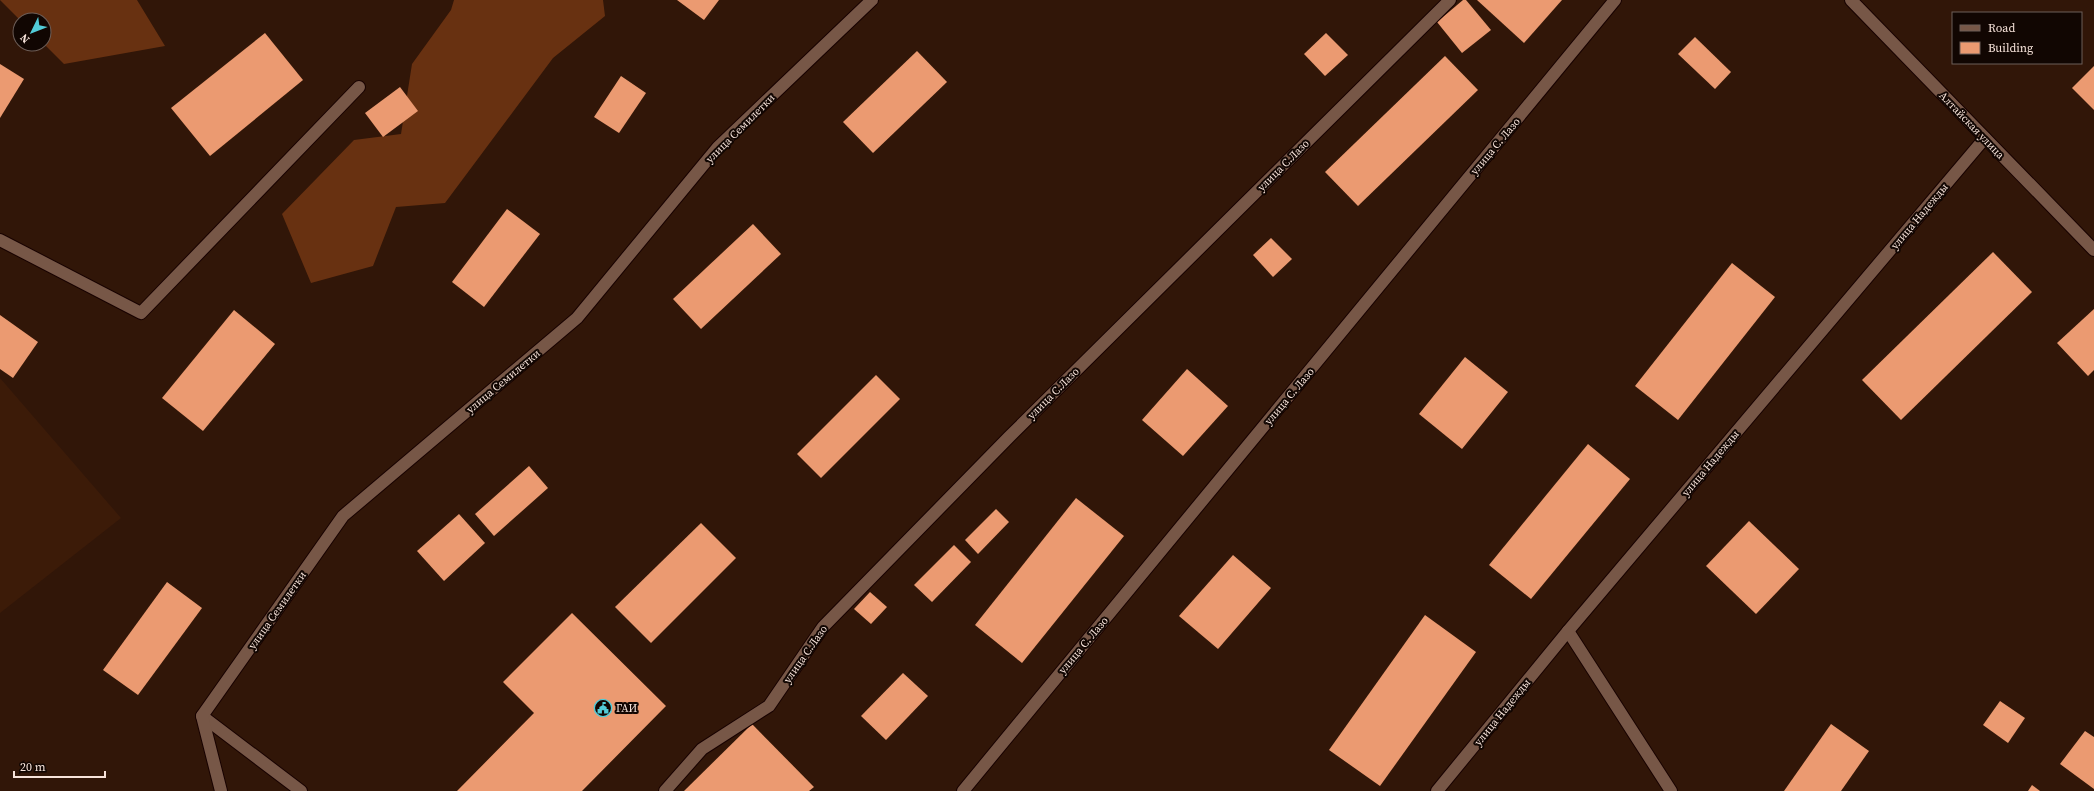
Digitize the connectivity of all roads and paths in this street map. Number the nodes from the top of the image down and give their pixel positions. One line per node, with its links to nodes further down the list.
1 (872, 0): 10 (street, улица Семилетки)
2 (1450, 0): 13 (street, улица С.Лазо)
3 (1615, 0): 14 (street, улица С. Лазо)
4 (1851, 0): 6 (street, Алтайская улица)
5 (360, 88): 7 (street)
6 (1985, 138): 8 (street, Алтайская улица); 9 (street, улица Надежды)
7 (0, 240)
8 (2094, 250)
9 (1568, 631): 15 (street, улица Надежды); 16 (street)
10 (202, 716): 11 (street); 12 (street)
11 (221, 791)
12 (301, 791)
13 (665, 791)
14 (963, 791)
15 (1437, 791)
16 (1671, 791)

